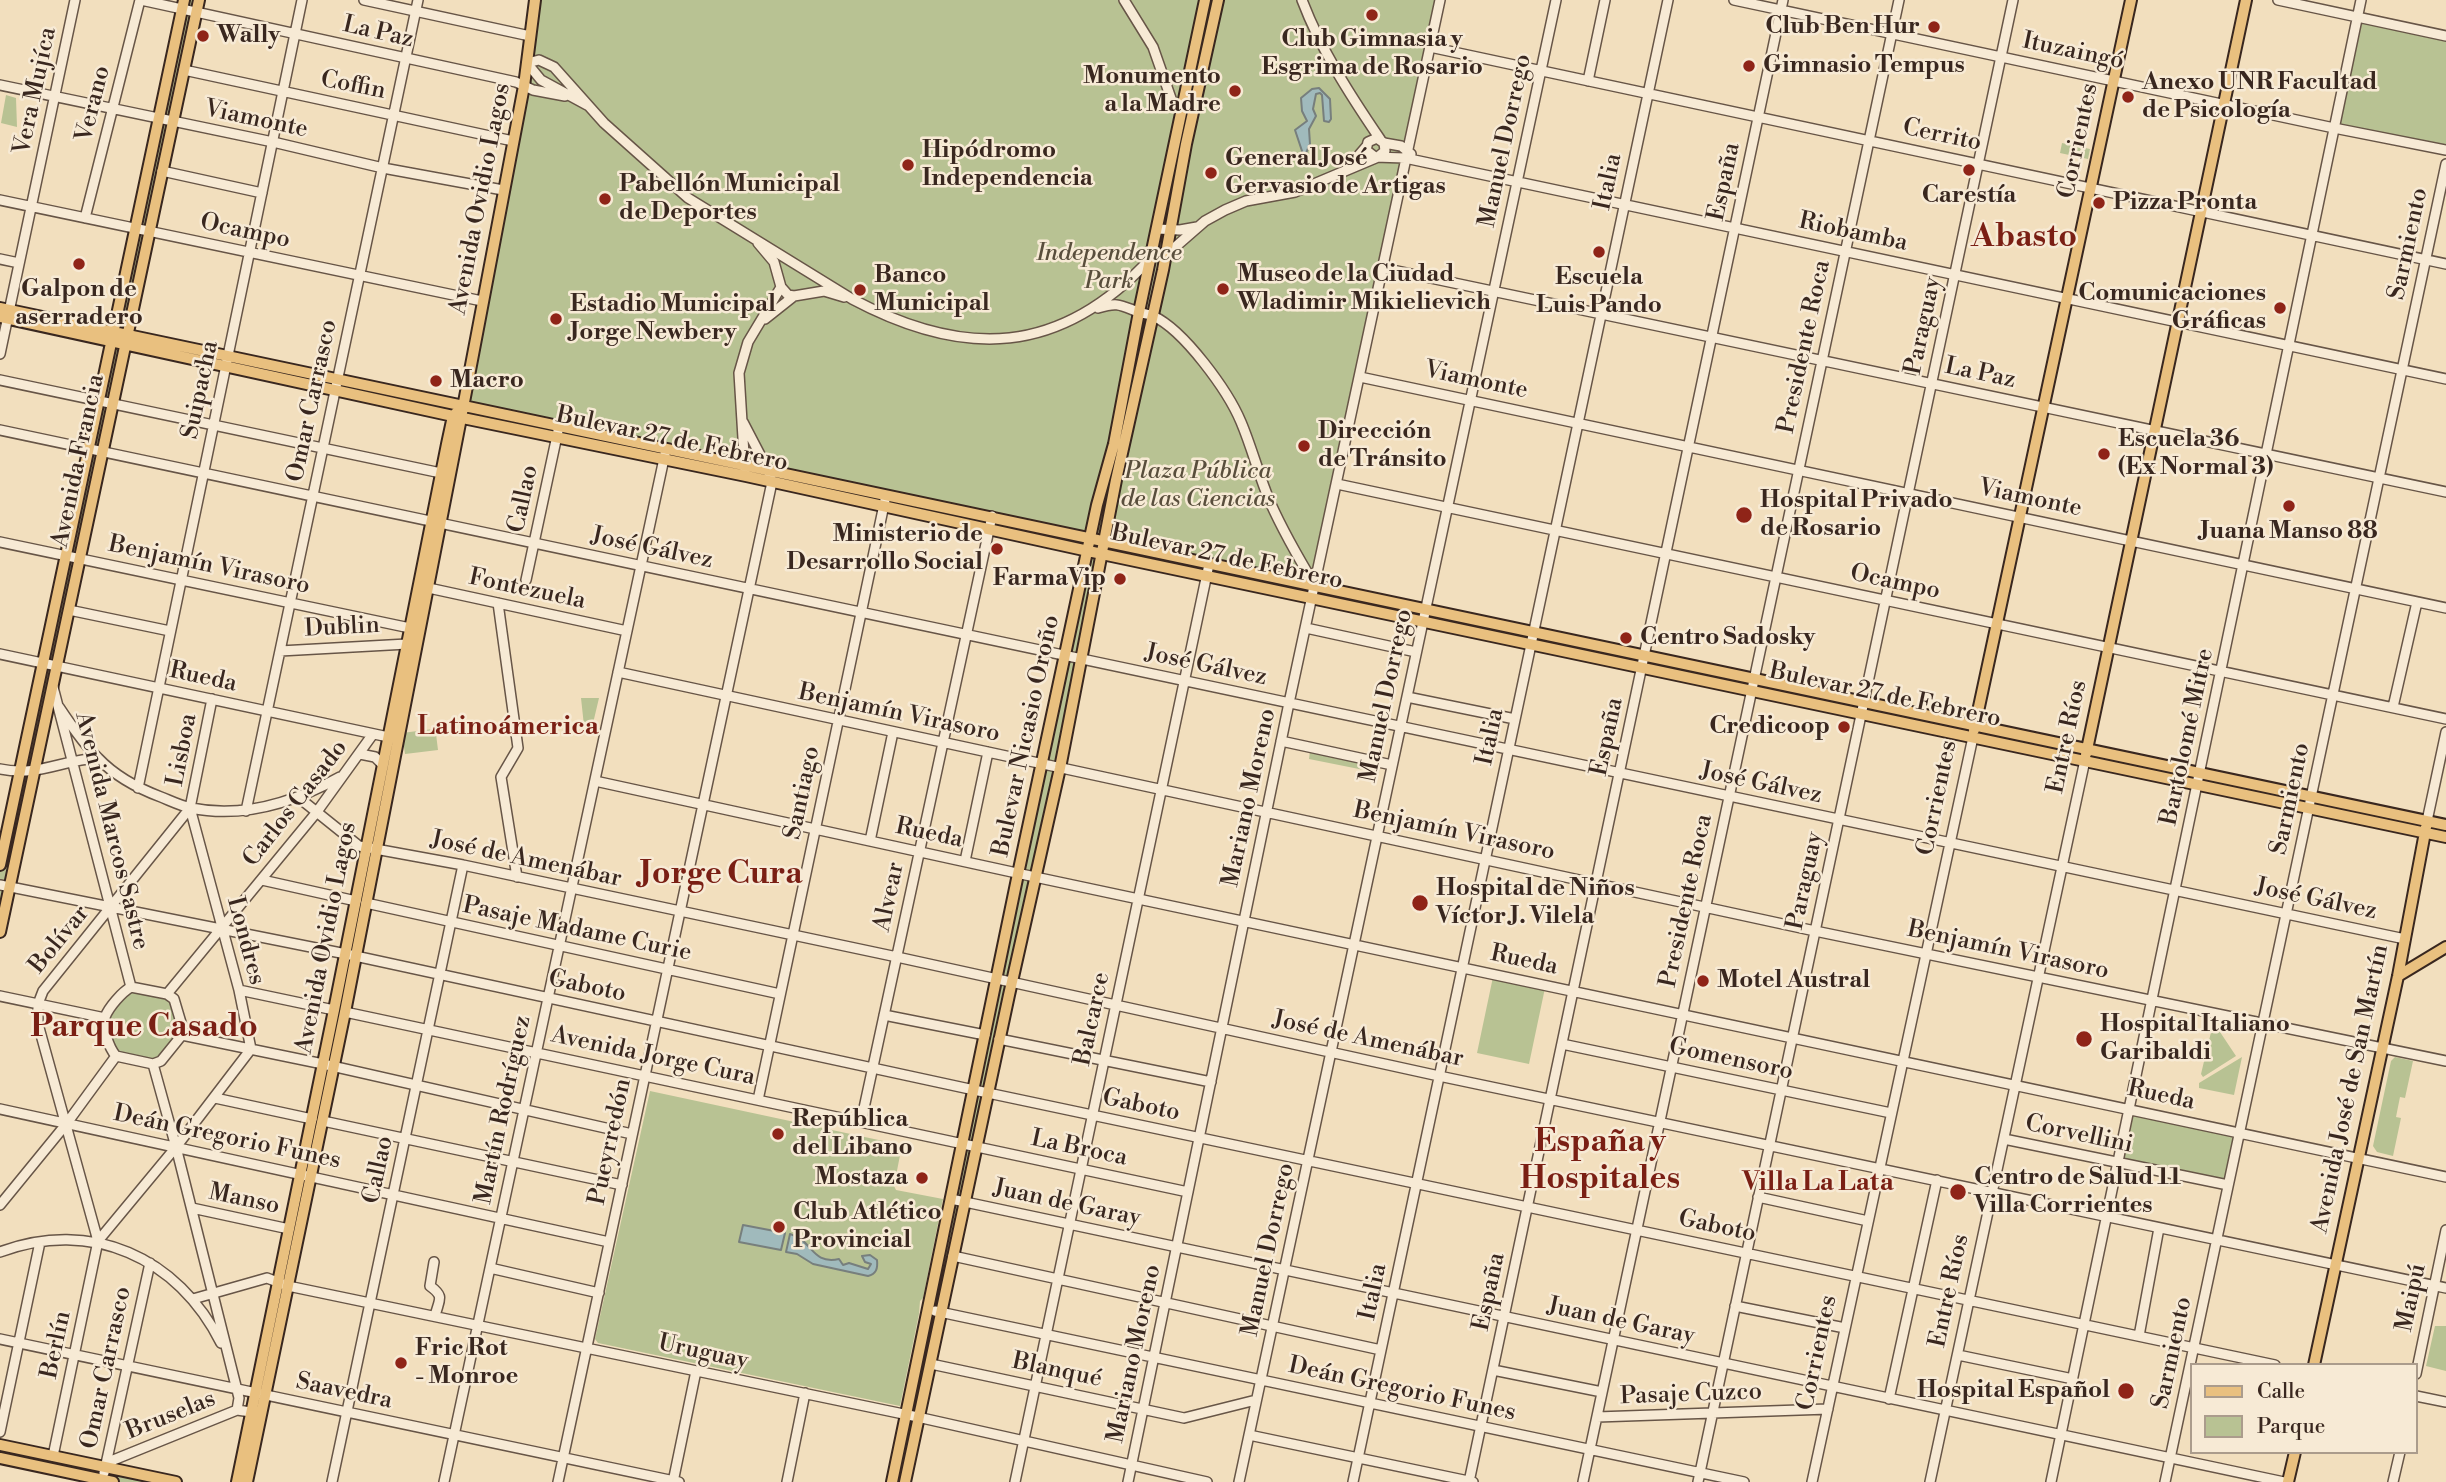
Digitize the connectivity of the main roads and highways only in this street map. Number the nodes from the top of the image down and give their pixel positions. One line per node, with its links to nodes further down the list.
1 (199, 0): 10 (main road, Avenida Francia)
2 (535, 0): 12 (main road, Avenida Ovidio Lagos)
3 (1205, 0): 17 (main road, Bulevar Nicasio Oroño)
4 (1218, 0): 18 (main road, Bulevar Nicasio Oroño)
5 (2131, 0): 23 (main road, Corrientes)
6 (2246, 0): 25 (main road, Entre Ríos)
7 (183, 4): 9 (main road, Avenida Francia)
8 (4, 314): 9 (main road, Bulevar 27 de Febrero)
9 (113, 336): 10 (main road, Bulevar 27 de Febrero); 30 (main road, Avenida Francia)
10 (126, 339): 11 (main road, Bulevar 27 de Febrero); 31 (main road, Avenida Francia)
11 (336, 385): 12 (main road, Bulevar 27 de Febrero); 13 (main road, Bulevar 27 de Febrero)
12 (463, 405): 13 (main road); 14 (main road, Bulevar 27 de Febrero)
13 (457, 417): 14 (main road, Bulevar 27 de Febrero); 16 (main road, Avenida Ovidio Lagos); 16 (main road, Avenida Ovidio Lagos)
14 (665, 454): 15 (main road, Bulevar 27 de Febrero)
15 (745, 470): 17 (main road, Bulevar 27 de Febrero); 19 (main road, Bulevar 27 de Febrero)
16 (436, 523): 22 (main road, Avenida Ovidio Lagos)
17 (1091, 538): 18 (main road, Bulevar 27 de Febrero); 19 (main road, Bulevar Nicasio Oroño)
18 (1105, 541): 20 (main road, Bulevar Nicasio Oroño); 21 (main road, Bulevar 27 de Febrero)
19 (1089, 551): 20 (main road, Bulevar 27 de Febrero); 46 (main road, Bulevar Nicasio Oroño)
20 (1102, 554): 21 (main road, Bulevar 27 de Febrero); 47 (main road, Bulevar Nicasio Oroño)
21 (1208, 569): 23 (main road, Bulevar 27 de Febrero)
22 (423, 587): 24 (main road, Avenida Ovidio Lagos); 24 (main road, Avenida Ovidio Lagos)
23 (1974, 731): 25 (main road, Bulevar 27 de Febrero)
24 (393, 738): 29 (main road, Avenida Ovidio Lagos); 29 (main road, Avenida Ovidio Lagos)
25 (2086, 755): 27 (main road, Bulevar 27 de Febrero)
26 (2446, 825): 27 (main road, Bulevar 27 de Febrero)
27 (2426, 827): 28 (main road, Bulevar 27 de Febrero); 34 (main road, Avenida José de San Martín)
28 (2446, 837)
29 (372, 849): 35 (main road, Avenida Ovidio Lagos)
30 (0, 865)
31 (5, 886): 32 (main road, Avenida Francia)
32 (0, 932)
33 (2446, 947): 34 (main road)
34 (2398, 976): 37 (main road, Avenida José de San Martín)
35 (305, 1175): 36 (main road, Avenida Ovidio Lagos); 36 (main road, Avenida Ovidio Lagos)
36 (283, 1284): 38 (main road, Avenida Ovidio Lagos)
37 (2314, 1363)
38 (260, 1394): 44 (main road, Avenida Ovidio Lagos); 45 (main road, Avenida Ovidio Lagos)
39 (0, 1445): 43 (main road)
40 (2294, 1454): 48 (main road)
41 (0, 1458): 42 (main road)
42 (106, 1481)
43 (176, 1482)
44 (237, 1482)
45 (247, 1482)
46 (892, 1482)
47 (905, 1482)
48 (2286, 1482)

